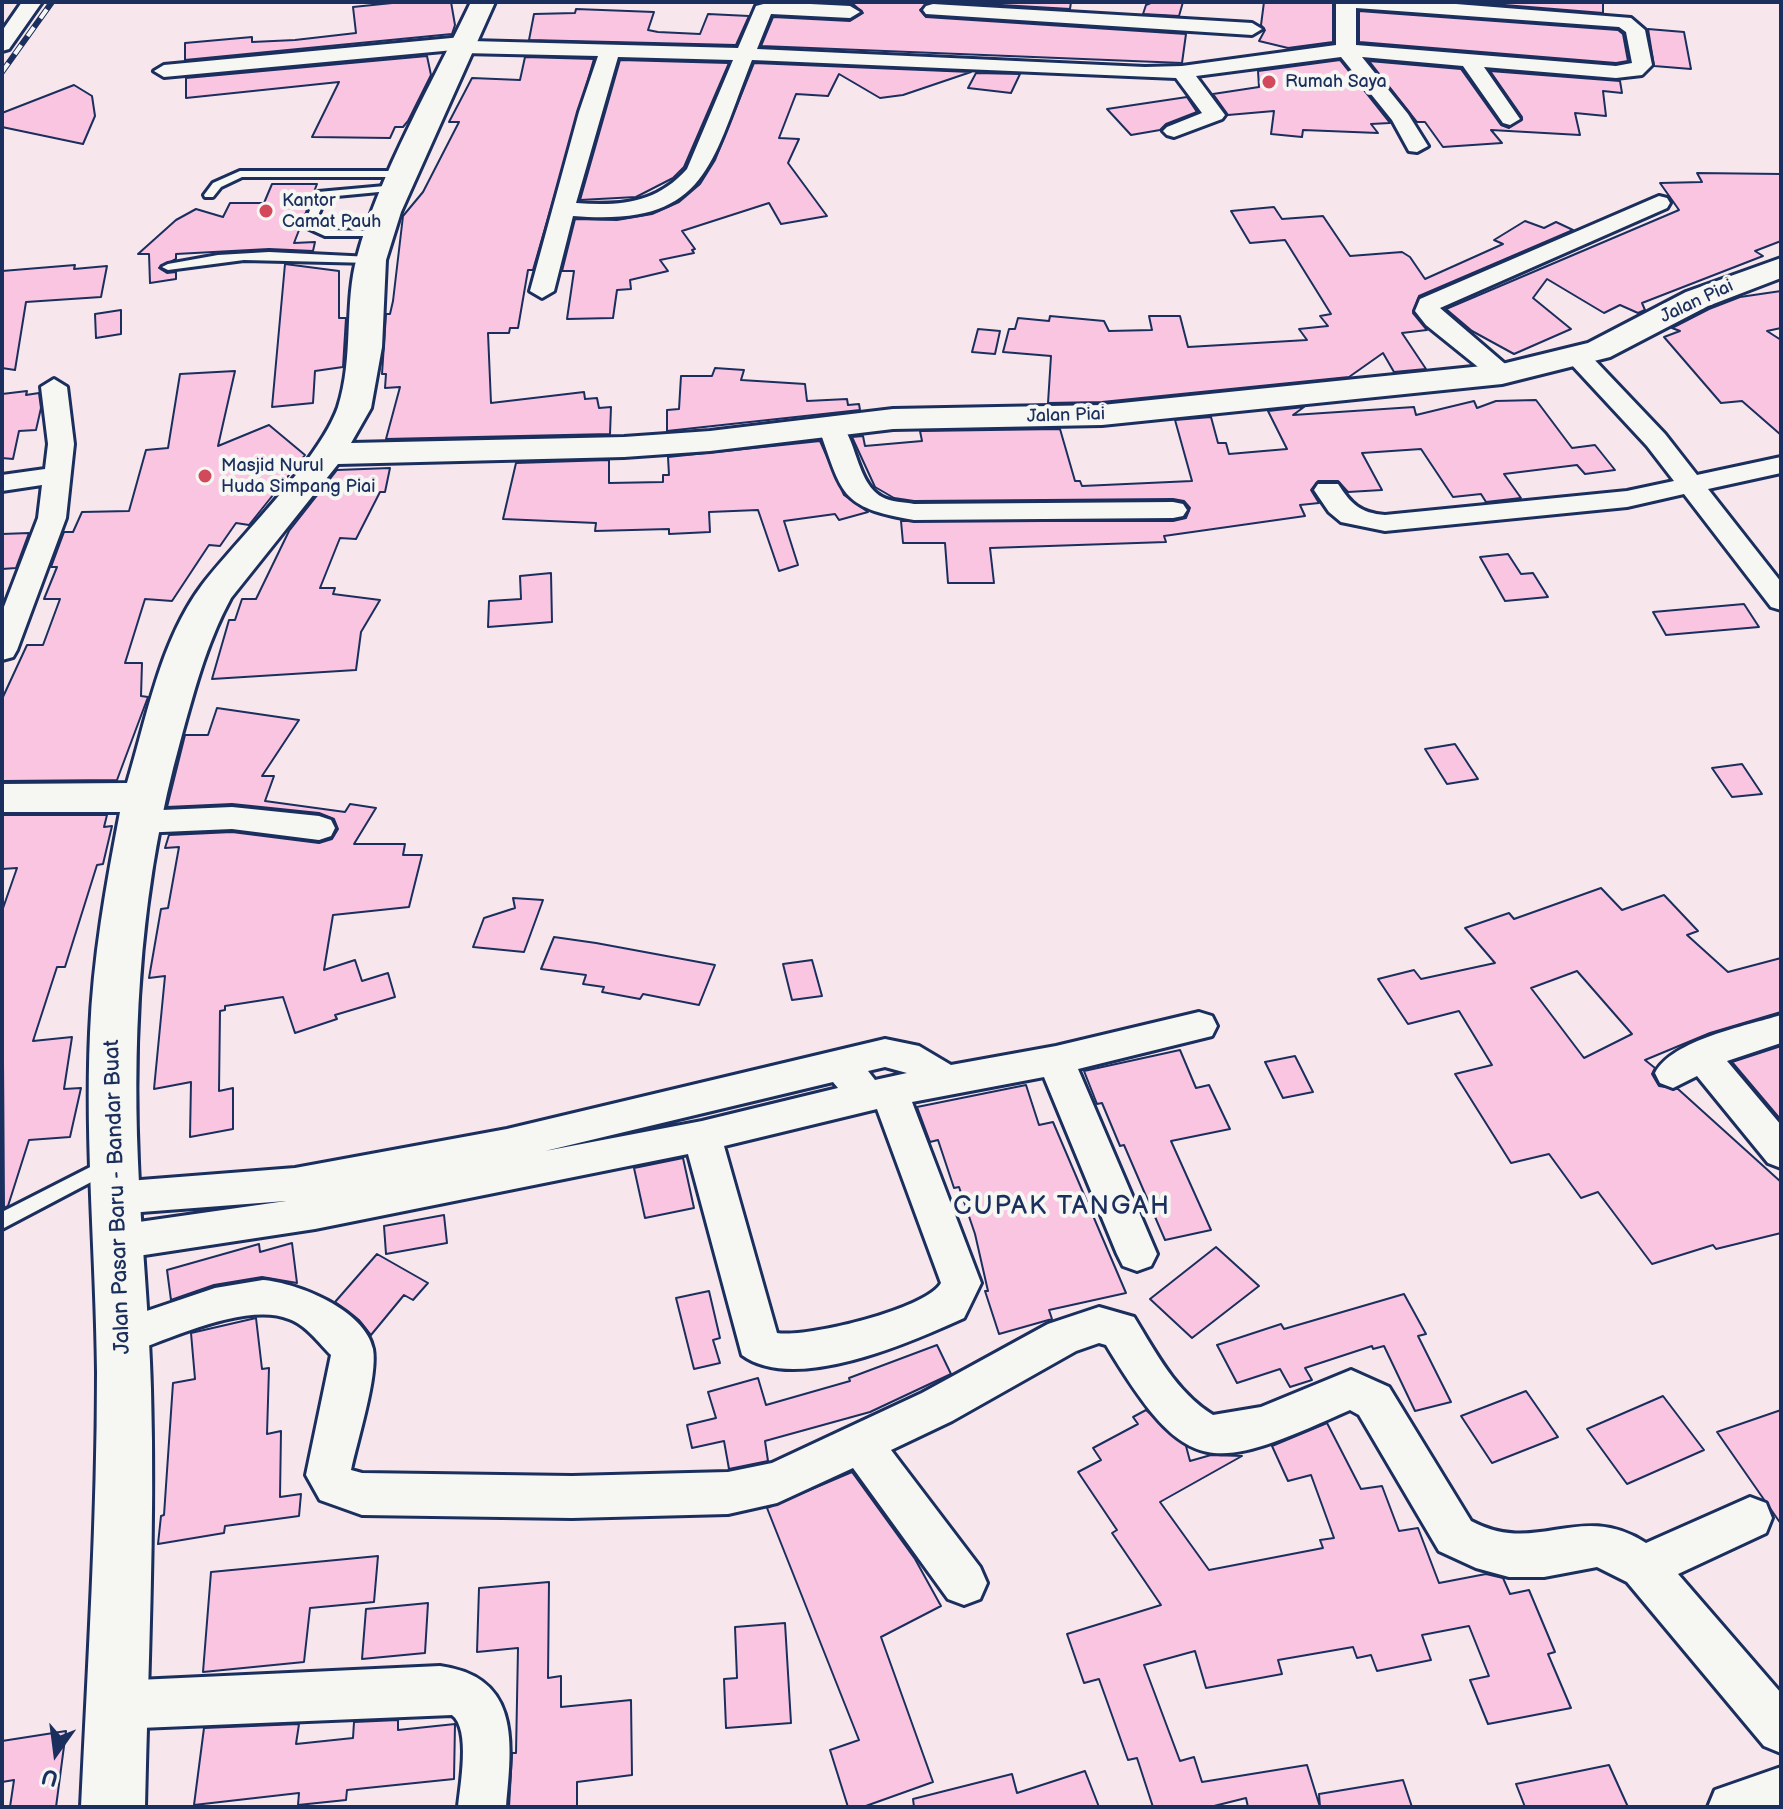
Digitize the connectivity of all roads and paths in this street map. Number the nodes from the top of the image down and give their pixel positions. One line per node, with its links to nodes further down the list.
1 (32, 2): 8 (street)
2 (483, 2): 9 (street, Jalan Pasar Baru - Bandar Buat)
3 (1346, 2): 10 (street)
4 (1354, 2): 5 (street)
5 (1461, 6): 13 (street)
6 (850, 12): 12 (street)
7 (931, 19): 14 (street); 15 (street)
8 (2, 45)
9 (462, 45): 11 (street); 16 (street); 21 (street, Jalan Pasar Baru - Bandar Buat)
10 (1346, 50): 13 (street); 15 (street); 20 (street)
11 (610, 51): 12 (street); 24 (street)
12 (746, 54): 14 (street); 24 (street)
13 (1471, 59): 18 (street)
14 (916, 61): 17 (street)
15 (1248, 64): 17 (street)
16 (164, 71)
17 (1182, 72): 19 (street)
18 (1510, 119)
19 (1174, 131)
20 (1417, 146)
21 (399, 181): 22 (lane); 25 (street, Jalan Pasar Baru - Bandar Buat); 25 (lane)
22 (209, 195)
23 (1659, 203): 30 (street)
24 (563, 209): 28 (street)
25 (375, 247): 26 (lane); 33 (street, Jalan Pasar Baru - Bandar Buat)
26 (168, 267)
27 (1781, 267): 29 (street, Jalan Piai)
28 (542, 291)
29 (1579, 358): 30 (street, Jalan Piai); 37 (street)
30 (1502, 374): 32 (street, Jalan Piai)
31 (54, 387): 35 (street)
32 (831, 426): 33 (street, Jalan Piai); 39 (street)
33 (328, 454): 44 (street, Jalan Pasar Baru - Bandar Buat)
34 (1781, 465): 37 (street)
35 (57, 475): 36 (street); 41 (street)
36 (2, 483)
37 (1689, 486): 38 (street); 40 (street)
38 (1328, 490)
39 (1173, 510)
40 (1781, 601)
41 (8, 619): 42 (street)
42 (2, 650)
43 (2, 798): 44 (street)
44 (141, 809): 45 (street); 54 (street, Jalan Pasar Baru - Bandar Buat)
45 (319, 828)
46 (1199, 1026): 48 (street)
47 (1781, 1029): 53 (street)
48 (1056, 1060): 50 (street); 58 (street)
49 (841, 1066): 50 (street); 51 (street); 55 (street)
50 (945, 1080): 51 (street)
51 (878, 1093): 52 (street); 52 (street)
52 (702, 1136): 55 (street)
53 (1781, 1152)
54 (114, 1180): 55 (street); 56 (lane); 57 (street, Jalan Pasar Baru - Bandar Buat)
55 (305, 1198): 57 (street)
56 (2, 1221)
57 (118, 1242): 59 (street, Jalan Pasar Baru - Bandar Buat)
58 (1137, 1254)
59 (123, 1337): 60 (street); 64 (street, Jalan Pasar Baru - Bandar Buat)
60 (861, 1444): 62 (street); 63 (street)
61 (1750, 1518): 62 (street)
62 (1643, 1567): 65 (street)
63 (964, 1583)
64 (116, 1705): 67 (street, Jalan Pasar Baru - Bandar Buat); 68 (street)
65 (1781, 1729)
66 (1781, 1791): 69 (street)
67 (113, 1807)
68 (482, 1807)
69 (1732, 1807)

